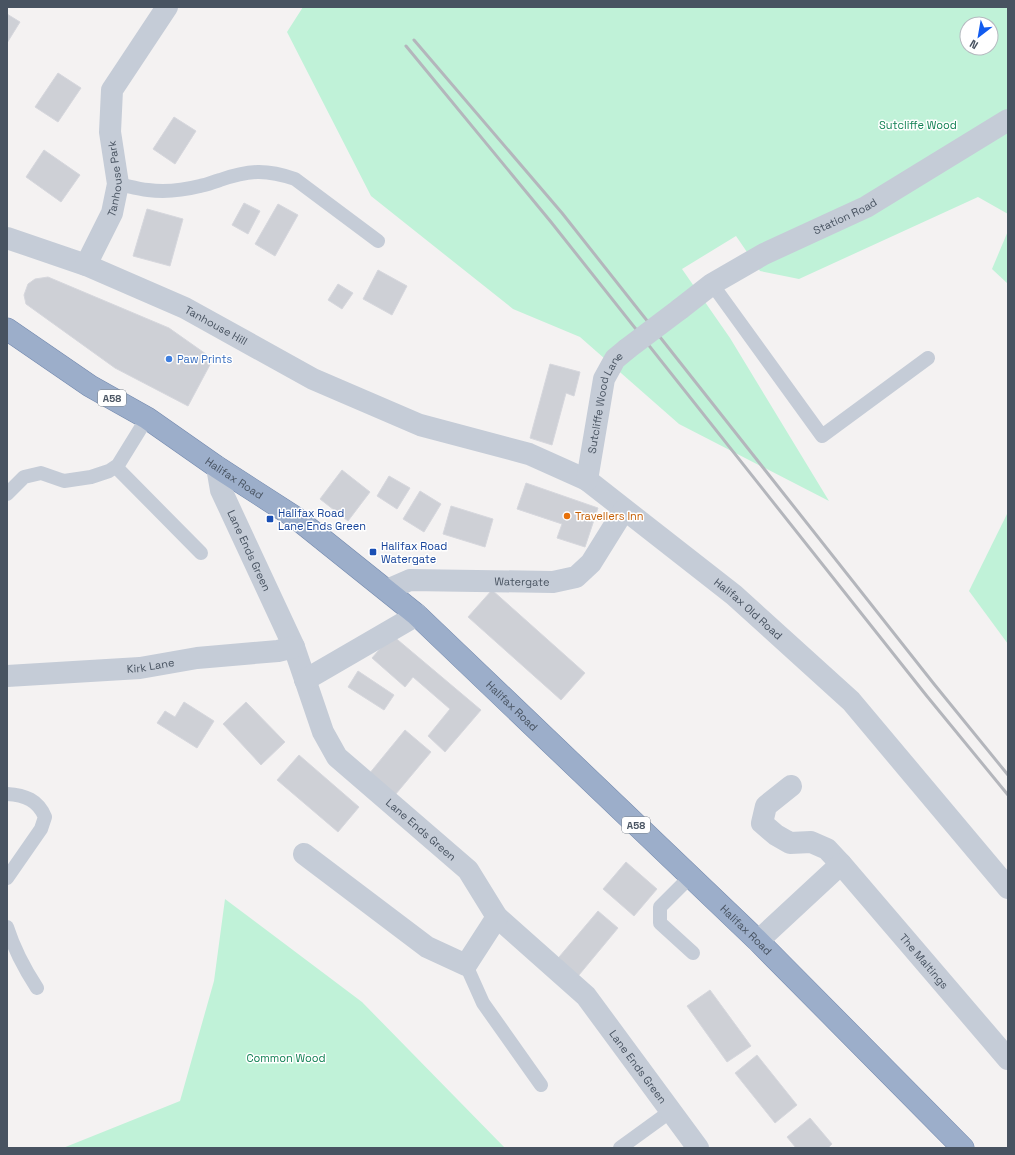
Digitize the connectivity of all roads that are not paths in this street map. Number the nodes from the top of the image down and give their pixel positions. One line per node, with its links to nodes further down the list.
1 (167, 7): 3 (street, Tanhouse Park)
2 (1008, 120): 7 (street, Station Road)
3 (118, 184): 5 (lane); 6 (street, Tanhouse Park)
4 (7, 238): 6 (street, Tanhouse Hill)
5 (378, 241)
6 (86, 265): 12 (street, Tanhouse Hill)
7 (712, 284): 8 (street, Station Road); 10 (lane)
8 (680, 309): 15 (street, Sutcliffe Wood Lane, bridge)
9 (7, 329): 11 (highway, Halifax Road / A58)
10 (928, 358)
11 (146, 418): 13 (lane); 14 (highway, Halifax Road / A58)
12 (420, 425): 15 (street, Halifax Old Road)
13 (116, 467): 16 (lane); 18 (lane)
14 (217, 467): 19 (highway, Halifax Road / A58); 21 (street, Lane Ends Green)
15 (587, 480): 17 (street, Halifax Old Road)
16 (7, 494)
17 (624, 510): 19 (street, Watergate); 30 (street, Halifax Old Road)
18 (201, 553)
19 (387, 590): 20 (highway, Halifax Road / A58)
20 (417, 615): 23 (street); 28 (highway, Halifax Road / A58)
21 (294, 647): 22 (street, Kirk Lane); 23 (street, Lane Ends Green)
22 (7, 676)
23 (306, 680): 31 (street, Lane Ends Green)
24 (791, 786): 27 (street, The Maltings)
25 (7, 794): 29 (lane)
26 (304, 854): 35 (street)
27 (841, 864): 33 (street); 37 (street, The Maltings)
28 (690, 877): 33 (highway, Halifax Road / A58); 34 (lane)
29 (7, 878)
30 (1008, 888)
31 (497, 917): 35 (street); 39 (street, Lane Ends Green)
32 (7, 927): 36 (lane)
33 (758, 941): 42 (highway, Halifax Road / A58)
34 (693, 953)
35 (466, 965): 38 (lane)
36 (37, 988)
37 (1008, 1059)
38 (541, 1085)
39 (671, 1112): 40 (lane); 41 (street, Lane Ends Green)
40 (620, 1148)
41 (698, 1148)
42 (962, 1148)

